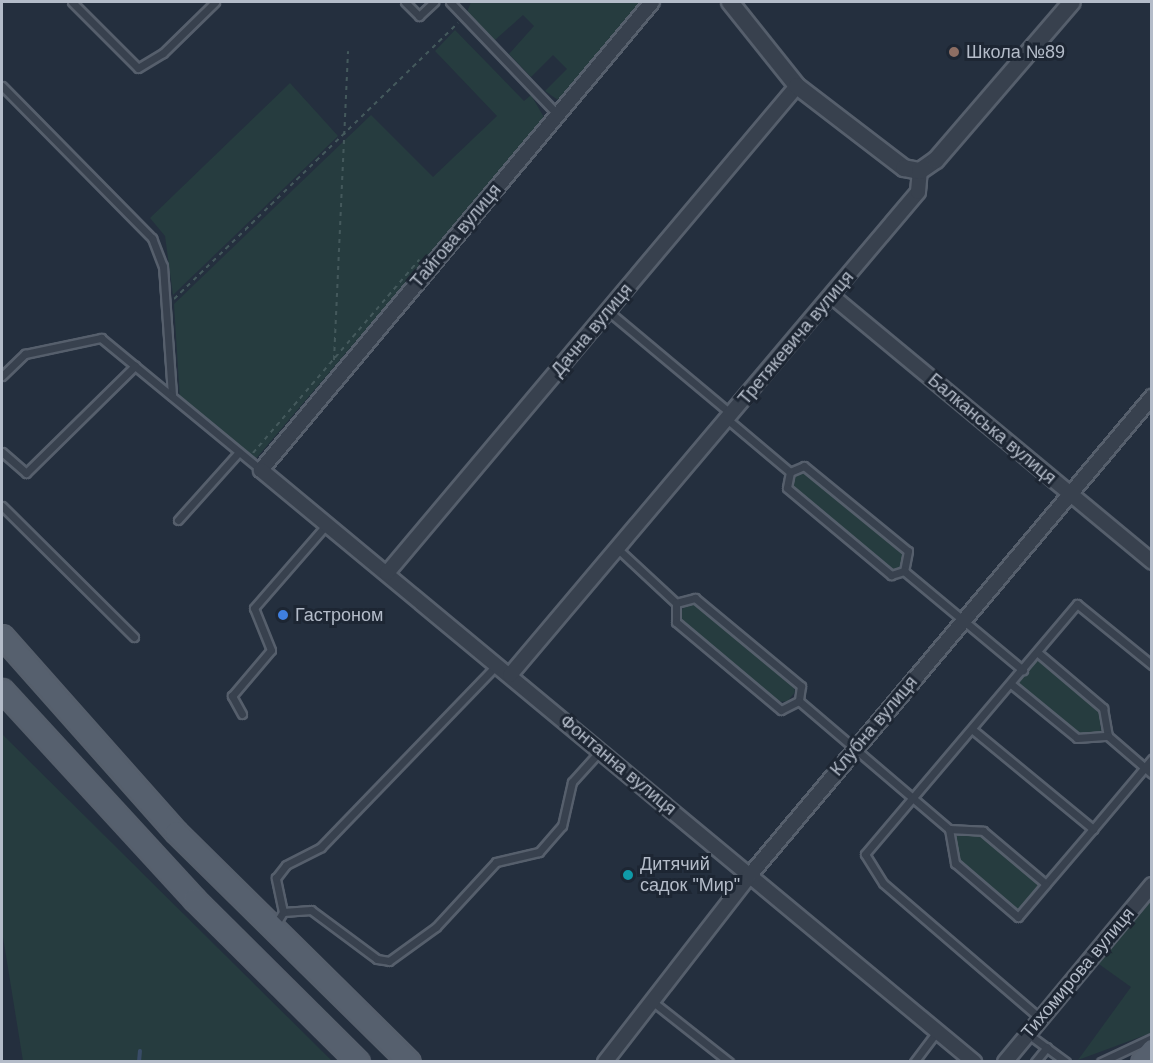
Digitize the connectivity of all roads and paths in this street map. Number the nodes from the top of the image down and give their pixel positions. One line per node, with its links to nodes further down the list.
1 (72, 2): 2 (lane)
2 (215, 2)
3 (405, 2): 4 (lane)
4 (434, 2)
5 (450, 2): 9 (lane)
6 (652, 2): 13 (street, Тайгова вулиця)
7 (730, 2): 12 (street)
8 (1072, 2): 15 (street)
9 (465, 17): 13 (lane); 14 (path)
10 (348, 51): 14 (path)
11 (2, 86): 17 (lane)
12 (796, 86): 15 (street); 18 (street, Дачна вулиця)
13 (558, 115): 27 (street, Тайгова вулиця)
14 (345, 134): 17 (path); 19 (path)
15 (920, 171): 16 (street, Третякевича вулиця)
16 (832, 296): 24 (street, Третякевича вулиця); 29 (street, Балканська вулиця)
17 (165, 307): 22 (lane)
18 (608, 311): 24 (lane); 36 (street, Дачна вулиця)
19 (334, 360)
20 (135, 366): 21 (lane); 22 (lane); 25 (lane)
21 (2, 376)
22 (172, 396): 26 (lane)
23 (1152, 397): 29 (street, Клубна вулиця)
24 (729, 417): 28 (lane); 33 (street, Третякевича вулиця)
25 (2, 452)
26 (239, 452): 27 (lane); 31 (lane)
27 (261, 470): 32 (street, Фонтанна вулиця)
28 (790, 472): 35 (lane); 35 (lane)
29 (1070, 493): 34 (street, Балканська вулиця); 38 (street, Клубна вулиця)
30 (2, 506): 40 (lane)
31 (178, 520)
32 (327, 524): 36 (street, Фонтанна вулиця); 49 (lane)
33 (619, 550): 37 (lane); 45 (street, Третякевича вулиця)
34 (1152, 562)
35 (904, 570): 38 (lane)
36 (387, 573): 42 (street, Фонтанна вулиця)
37 (676, 603): 48 (lane); 48 (lane)
38 (963, 620): 44 (lane); 54 (street, Клубна вулиця)
39 (2, 636): 50 (main road)
40 (134, 637)
41 (1037, 652): 43 (lane); 44 (lane); 52 (lane)
42 (498, 664): 45 (street, Фонтанна вулиця); 65 (lane)
43 (1152, 665)
44 (1023, 670): 46 (lane)
45 (510, 675): 55 (street, Фонтанна вулиця)
46 (1011, 684): 51 (lane); 52 (lane)
47 (2, 690): 53 (main road)
48 (799, 701): 54 (lane)
49 (242, 714)
50 (75, 720): 53 (main road); 65 (main road)
51 (973, 730): 59 (lane); 61 (lane)
52 (1108, 736): 57 (lane)
53 (49, 743): 73 (main road)
54 (856, 748): 59 (lane); 62 (street, Клубна вулиця)
55 (601, 751): 62 (street, Фонтанна вулиця); 65 (lane)
56 (1152, 759): 57 (lane)
57 (1144, 767): 58 (lane); 61 (lane)
58 (1152, 774)
59 (914, 798): 60 (lane); 67 (lane)
60 (949, 829): 63 (lane); 63 (lane)
61 (1094, 829): 63 (lane)
62 (750, 874): 66 (street, Клубна вулиця); 68 (street, Фонтанна вулиця)
63 (1046, 884)
64 (1152, 885): 67 (street, Тихомирова вулиця)
65 (278, 921): 74 (main road)
66 (653, 1002): 75 (street, Клубна вулиця); 76 (lane)
67 (1041, 1019): 69 (street, Тихомирова вулиця)
68 (937, 1031): 77 (lane); 78 (street, Фонтанна вулиця)
69 (1028, 1034): 71 (lane); 79 (street, Тихомирова вулиця)
70 (1152, 1038): 82 (lane)
71 (1047, 1047): 80 (lane); 81 (lane)
72 (1152, 1050): 83 (main road)
73 (358, 1062)
74 (410, 1062)
75 (605, 1062)
76 (729, 1062)
77 (914, 1062)
78 (974, 1062)
79 (1005, 1062)
80 (1035, 1062)
81 (1066, 1062)
82 (1101, 1062)
83 (1142, 1062)

